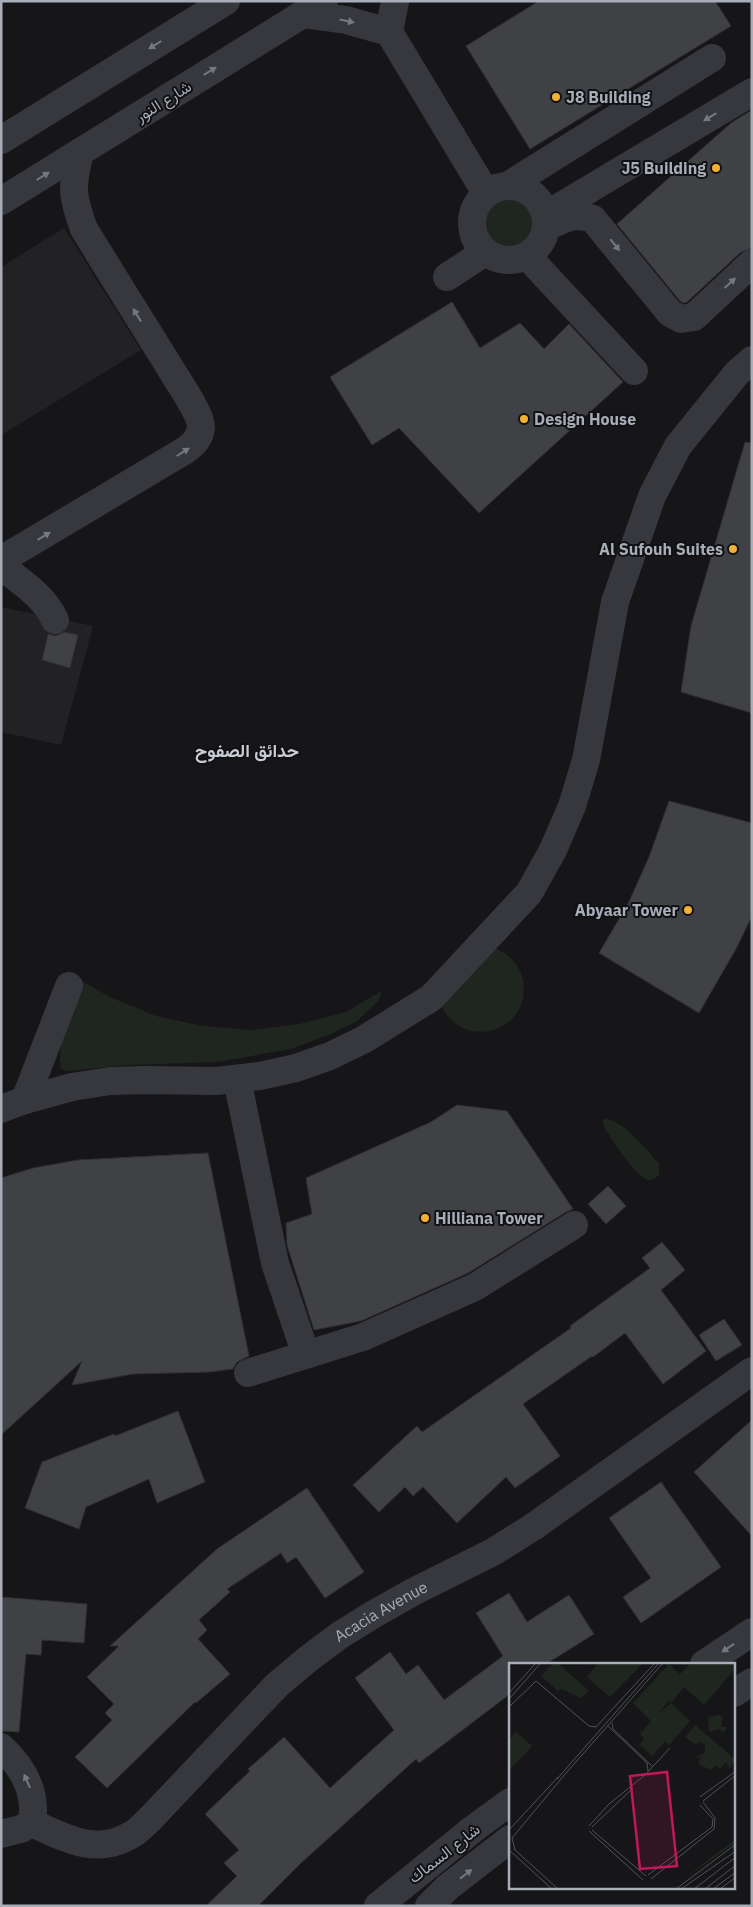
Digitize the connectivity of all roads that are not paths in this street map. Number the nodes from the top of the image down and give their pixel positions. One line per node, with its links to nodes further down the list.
1 (226, 1): 7 (street, one-way to 7)
2 (395, 1): 4 (street)
3 (314, 8): 4 (street, one-way to 4); 8 (street, شارع النور, one-way to 3)
4 (389, 32): 9 (street)
5 (712, 58): 9 (street)
6 (752, 92): 10 (street, one-way to 10)
7 (1, 140)
8 (80, 152): 11 (street, شارع النور, one-way to 8); 20 (street, one-way to 8)
9 (498, 189): 13 (street); 14 (street)
10 (576, 196): 12 (street); 13 (street)
11 (1, 201)
12 (593, 219): 13 (street); 16 (street, one-way to 16)
13 (546, 221): 15 (street)
14 (485, 252): 15 (street); 17 (street)
15 (527, 256): 19 (street)
16 (752, 263)
17 (447, 277)
18 (752, 360): 24 (street)
19 (634, 370)
20 (1, 560)
21 (1, 566): 22 (street)
22 (55, 620)
23 (69, 986): 25 (street)
24 (237, 1079): 25 (street); 27 (street)
25 (13, 1104)
26 (574, 1225): 27 (street)
27 (306, 1355): 29 (street)
28 (752, 1371): 36 (street, Acacia Avenue)
29 (248, 1373)
30 (752, 1632): 31 (street, one-way to 31)
31 (706, 1663)
32 (752, 1682): 33 (street)
33 (736, 1692)
34 (2, 1748): 36 (street, one-way to 34)
35 (509, 1803): 39 (street, شارع السماك)
36 (32, 1823): 37 (street)
37 (1, 1834)
38 (509, 1840): 40 (street, شارع السماك, one-way to 38)
39 (378, 1906)
40 (429, 1906)

